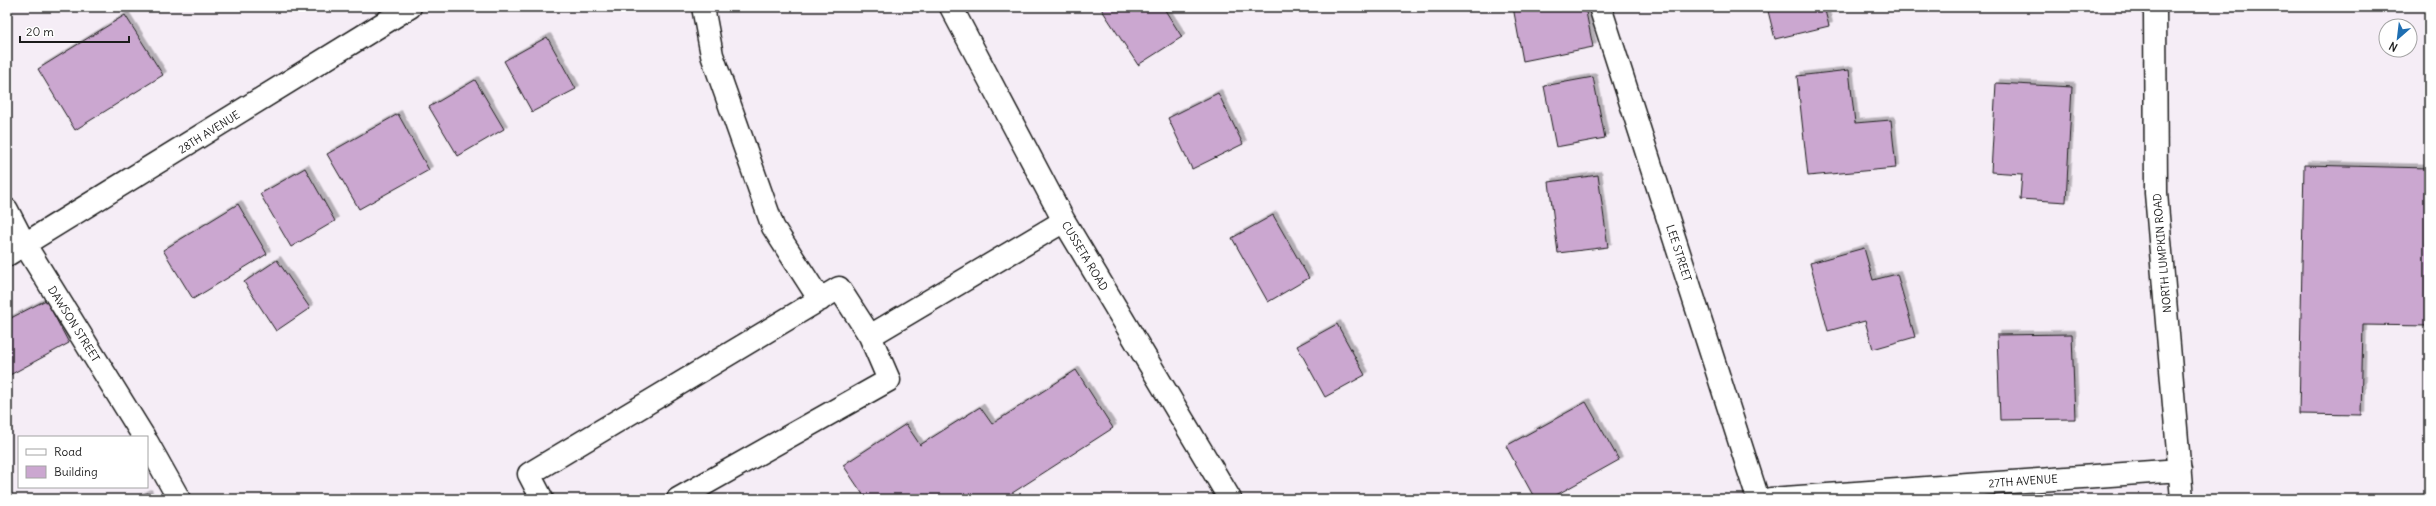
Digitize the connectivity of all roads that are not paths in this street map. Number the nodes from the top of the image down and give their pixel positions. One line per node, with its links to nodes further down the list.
1 (410, 7): 8 (street, 28TH AVENUE)
2 (703, 7): 9 (street)
3 (951, 7): 7 (street, CUSSETA ROAD)
4 (1600, 7): 18 (street, LEE STREET)
5 (2155, 7): 13 (street, NORTH LUMPKIN ROAD)
6 (7, 210): 8 (street, DAWSON STREET)
7 (1064, 221): 10 (street); 17 (street, CUSSETA ROAD)
8 (16, 250): 11 (street, DAWSON STREET)
9 (820, 300): 10 (street); 15 (street)
10 (870, 336): 16 (street)
11 (143, 436)
12 (148, 444): 14 (street)
13 (2180, 470): 19 (street, 27TH AVENUE); 20 (street, NORTH LUMPKIN ROAD)
14 (179, 499)
15 (542, 499)
16 (678, 499)
17 (1230, 499)
18 (1758, 499)
19 (1771, 499)
20 (2182, 499)

